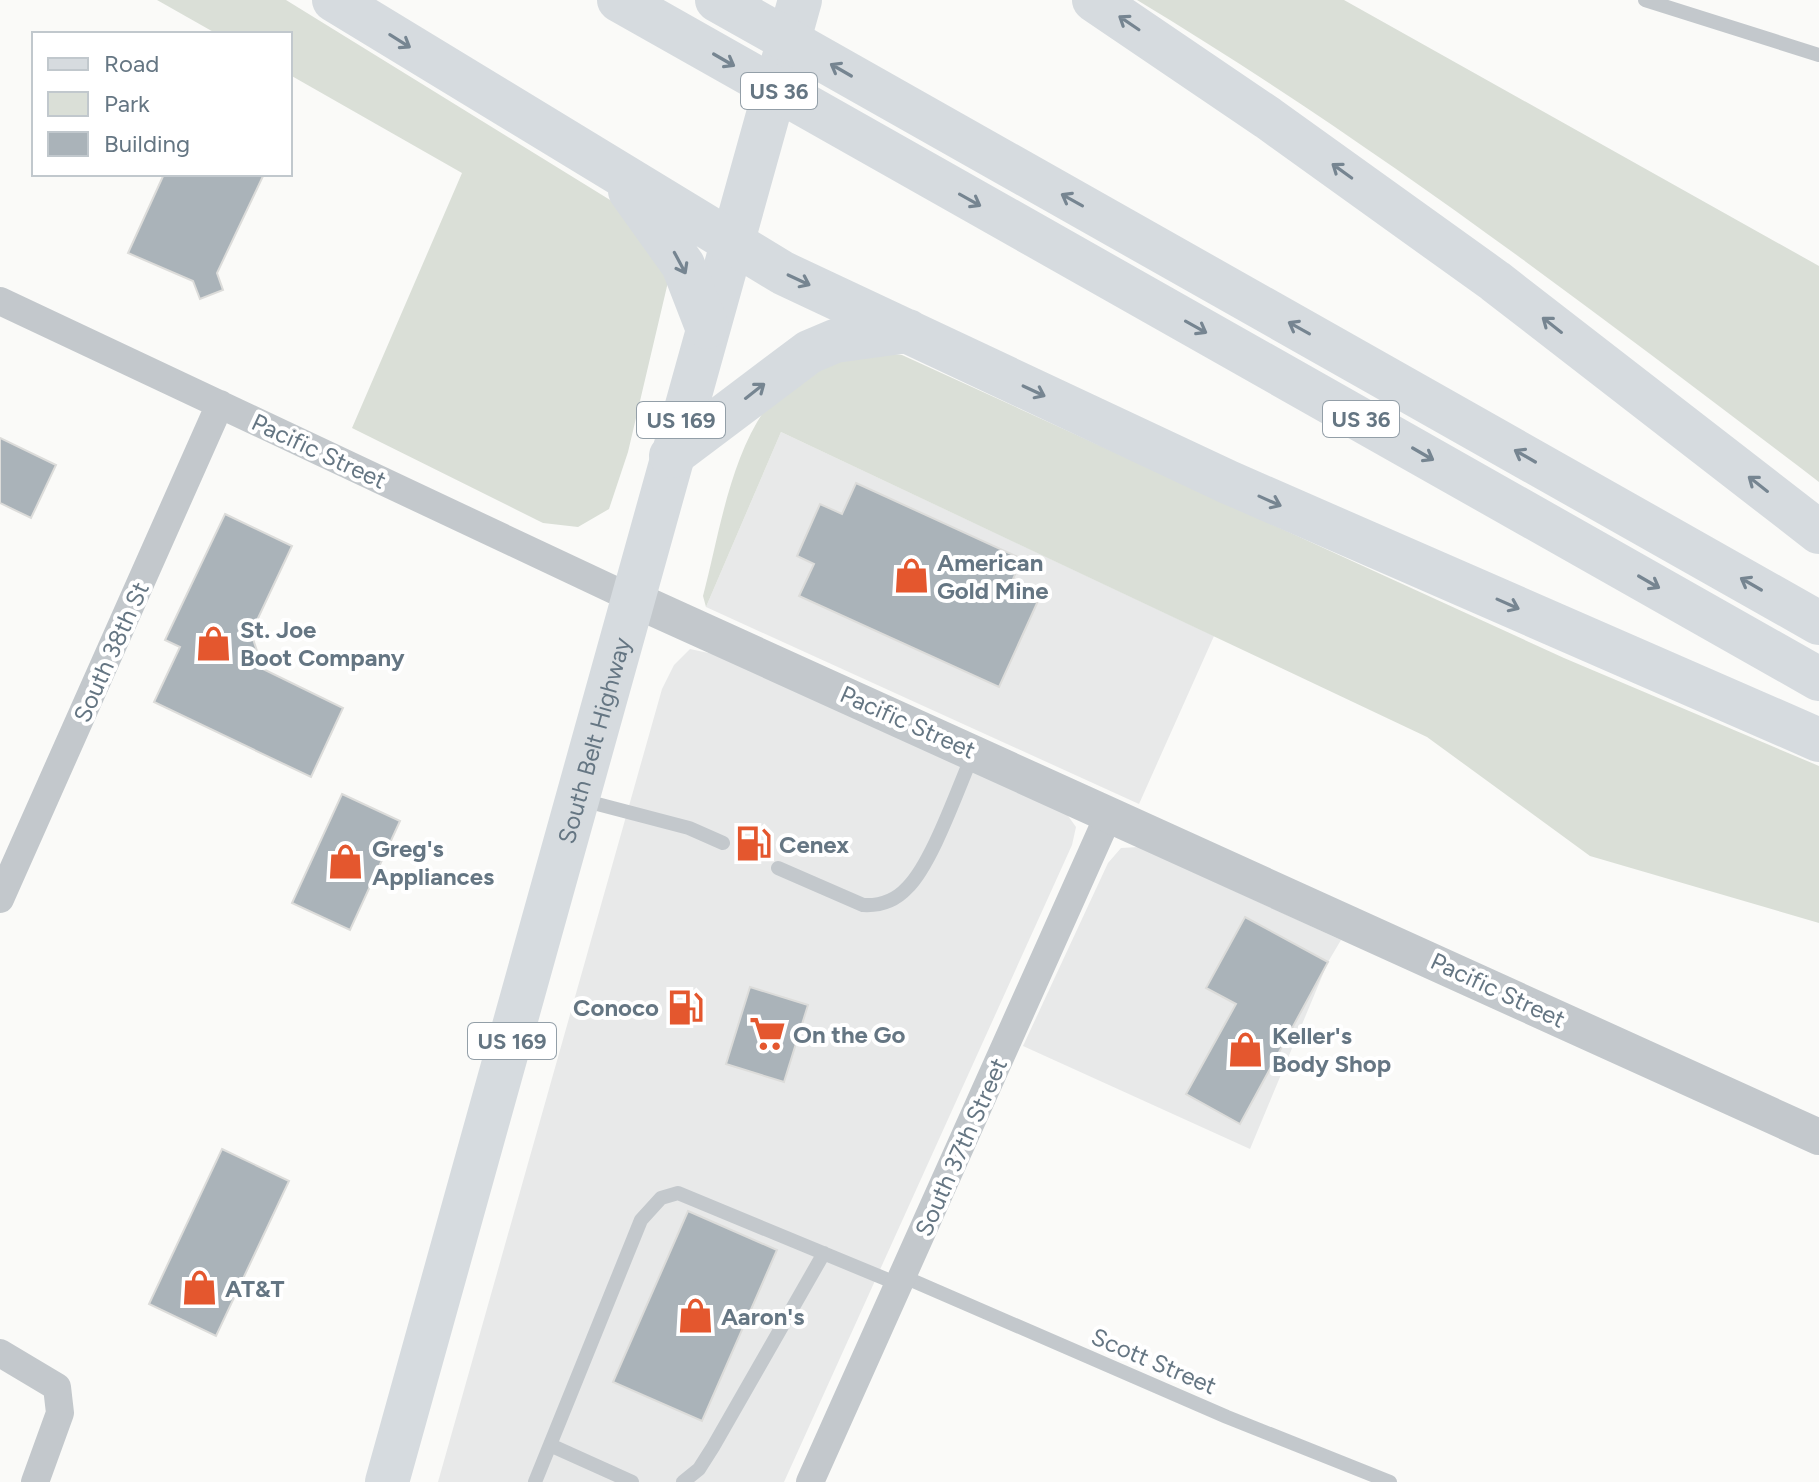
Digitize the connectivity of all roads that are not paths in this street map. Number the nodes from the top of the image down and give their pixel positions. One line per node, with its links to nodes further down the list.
1 (334, 0): 8 (main road, one-way to 8)
2 (619, 0): 18 (main road, US 36, one-way to 18)
3 (717, 0): 17 (main road, US 36, one-way to 3)
4 (800, 0): 9 (main road, South Belt Highway / US 169)
5 (1094, 0): 15 (main road, one-way to 5)
6 (1645, 0): 7 (lane)
7 (1818, 51)
8 (619, 176): 9 (main road); 11 (main road, one-way to 11)
9 (731, 242): 11 (main road, South Belt Highway / US 169); 12 (main road, one-way to 12)
10 (0, 301): 13 (street, Pacific Street)
11 (707, 327): 14 (main road, South Belt Highway / US 169)
12 (908, 331): 14 (main road, one-way to 12); 19 (main road, one-way to 19)
13 (220, 404): 16 (street, Pacific Street); 25 (street, South 38th St)
14 (671, 456): 16 (main road, South Belt Highway / US 169)
15 (1819, 532)
16 (631, 598): 20 (street, Pacific Street); 21 (main road, South Belt Highway / US 169)
17 (1819, 623)
18 (1819, 679)
19 (1819, 740)
20 (974, 751): 22 (street, Pacific Street); 24 (lane)
21 (578, 799): 23 (lane); 32 (main road, South Belt Highway / US 169)
22 (1110, 812): 26 (street, Pacific Street); 28 (street, South 37th Street)
23 (723, 843)
24 (778, 868)
25 (0, 899)
26 (1819, 1137)
27 (824, 1253): 28 (lane, Scott Street); 30 (lane, Scott Street); 35 (lane)
28 (900, 1280): 36 (street, South 37th Street); 37 (lane, Scott Street)
29 (0, 1353): 31 (street)
30 (550, 1445): 33 (lane, Scott Street); 34 (lane)
31 (35, 1482)
32 (387, 1482)
33 (535, 1482)
34 (632, 1482)
35 (683, 1482)
36 (810, 1482)
37 (1390, 1482)

